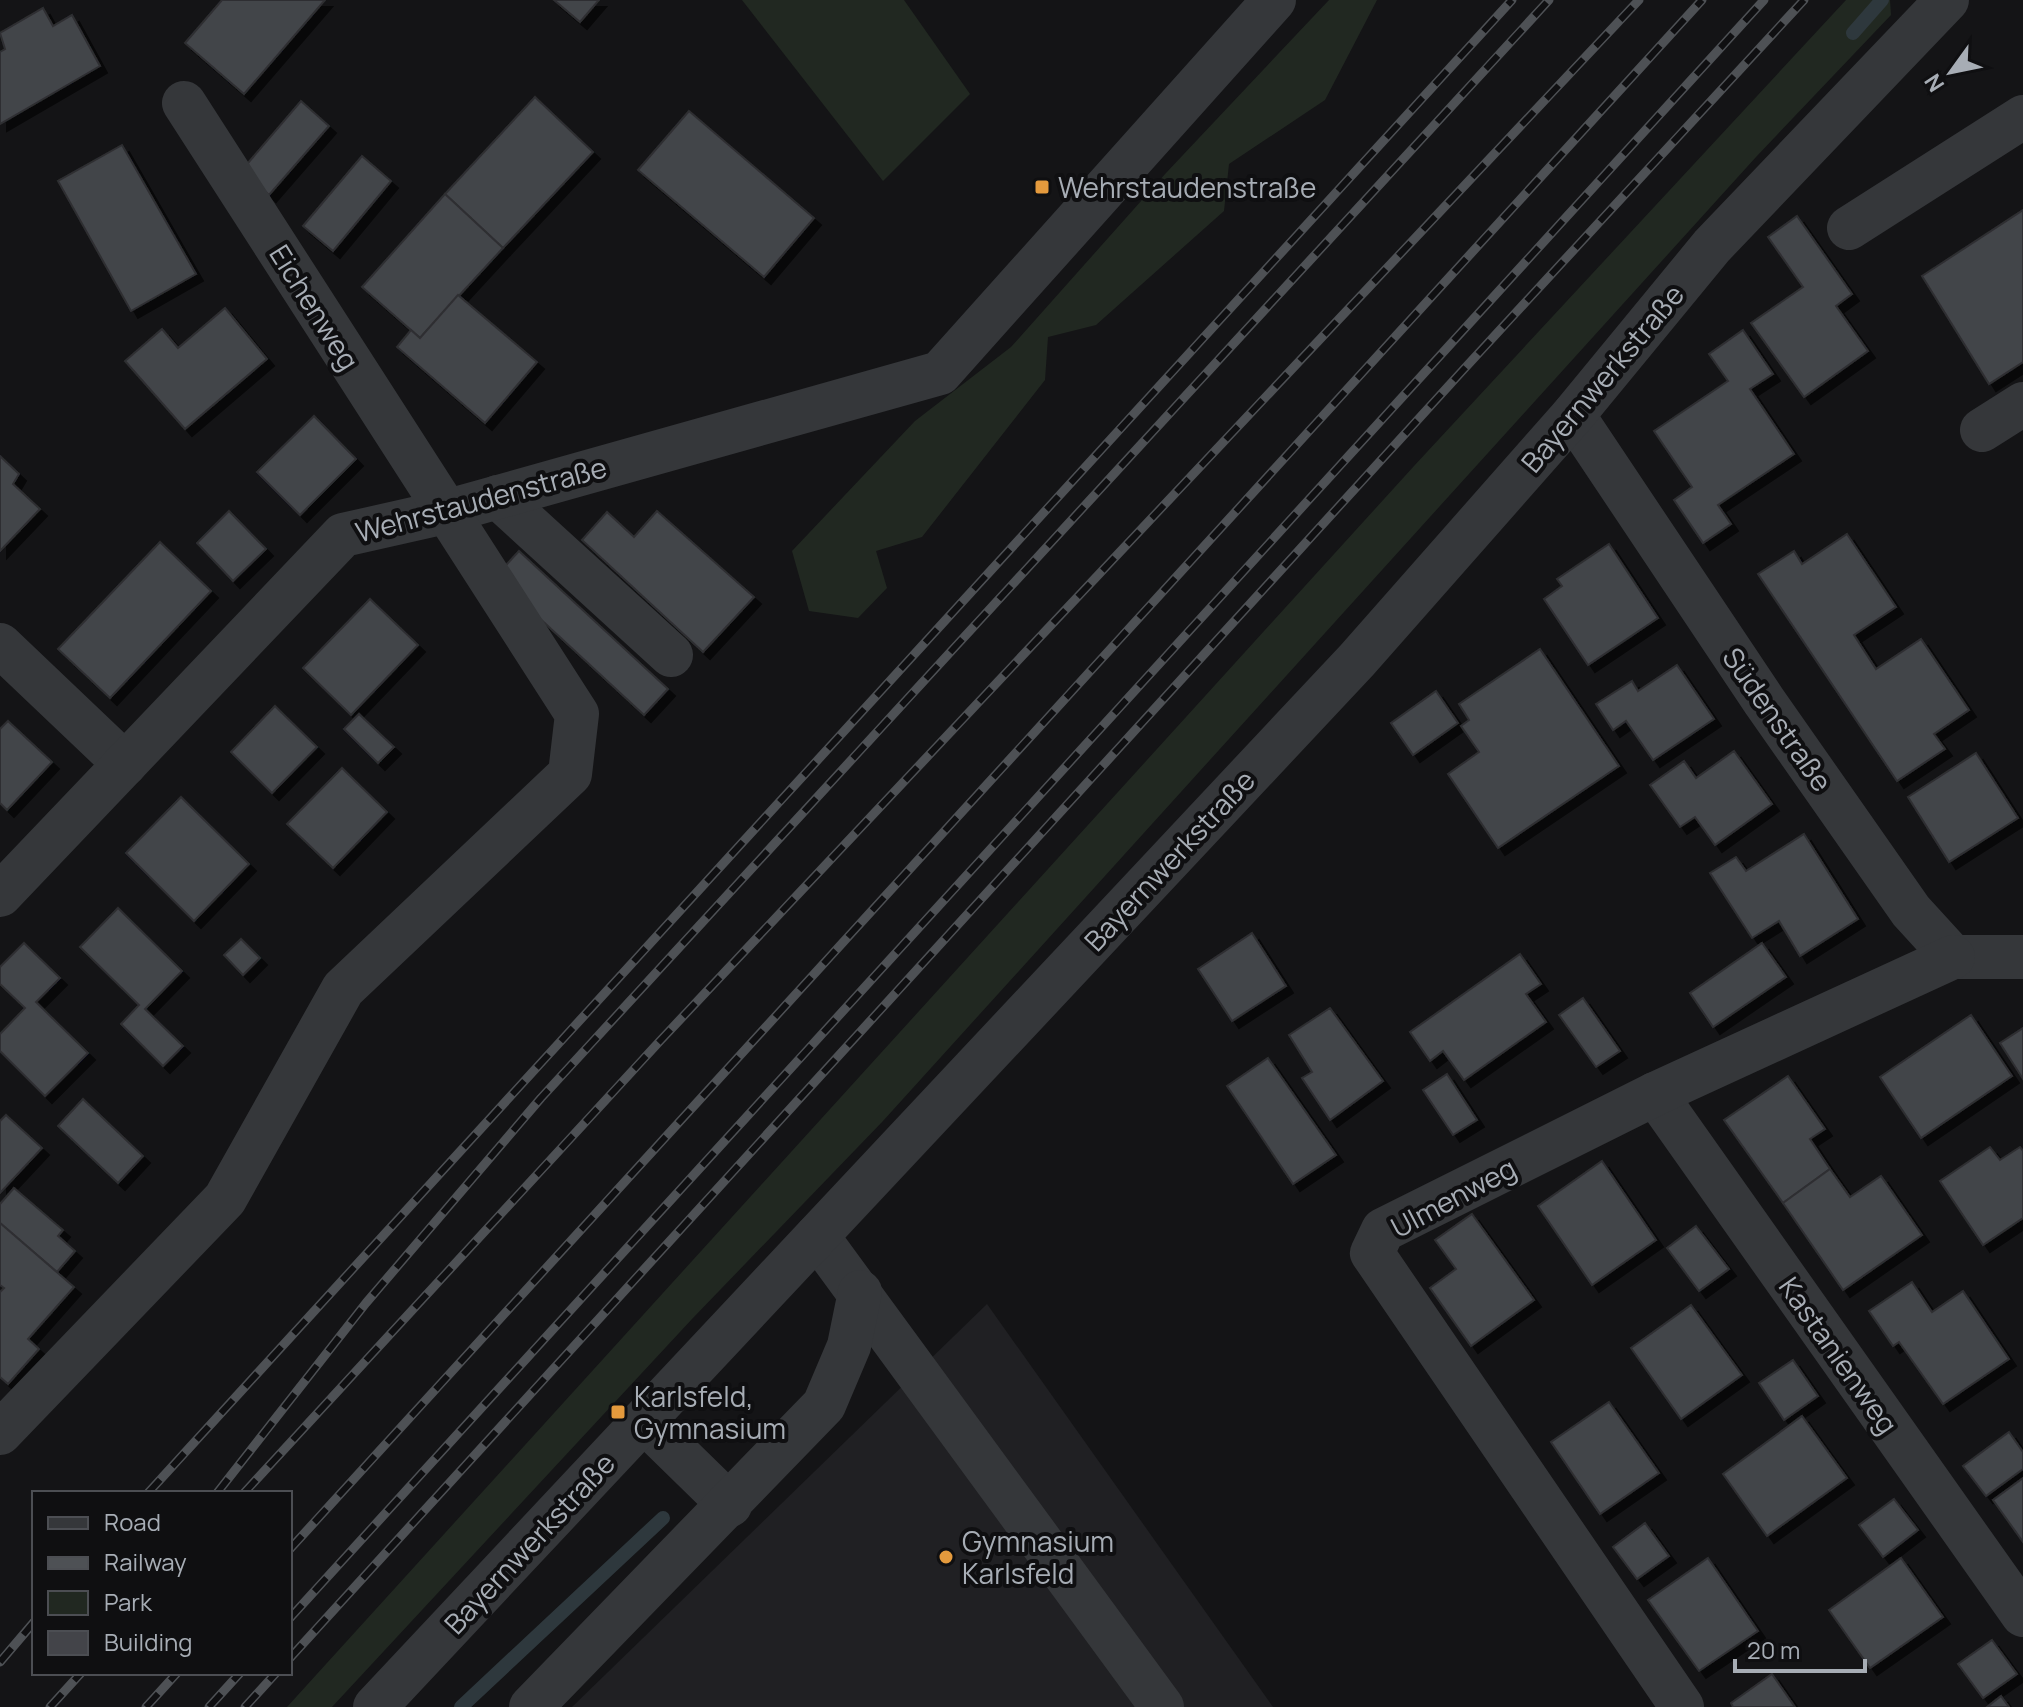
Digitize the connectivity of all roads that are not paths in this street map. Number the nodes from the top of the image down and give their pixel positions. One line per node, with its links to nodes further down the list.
1 (1274, 0): 9 (street, Wehrstaudenstraße)
2 (1947, 0): 7 (street, Bayernwerkstraße)
3 (184, 103): 10 (street, Eichenweg)
4 (2023, 117): 5 (street)
5 (1849, 228)
6 (2023, 404): 8 (street)
7 (1573, 415): 15 (street, Südenstraße); 18 (street, Bayernwerkstraße)
8 (1982, 430)
9 (498, 497): 10 (street, Wehrstaudenstraße); 12 (street)
10 (445, 512): 13 (street, Wehrstaudenstraße); 21 (street, Eichenweg)
11 (0, 645): 13 (street)
12 (671, 655)
13 (125, 764): 14 (street, Wehrstaudenstraße)
14 (0, 895)
15 (1953, 957): 16 (street); 17 (street, Ulmenweg)
16 (2023, 957)
17 (1655, 1094): 23 (street, Kastanienweg); 27 (street, Ulmenweg)
18 (817, 1236): 19 (street); 20 (street, Bayernwerkstraße)
19 (860, 1292): 22 (street); 26 (street)
20 (644, 1421): 22 (street); 24 (street, Bayernwerkstraße)
21 (0, 1433)
22 (730, 1505): 25 (street)
23 (2023, 1615)
24 (375, 1707)
25 (531, 1707)
26 (1162, 1707)
27 (1682, 1707)

